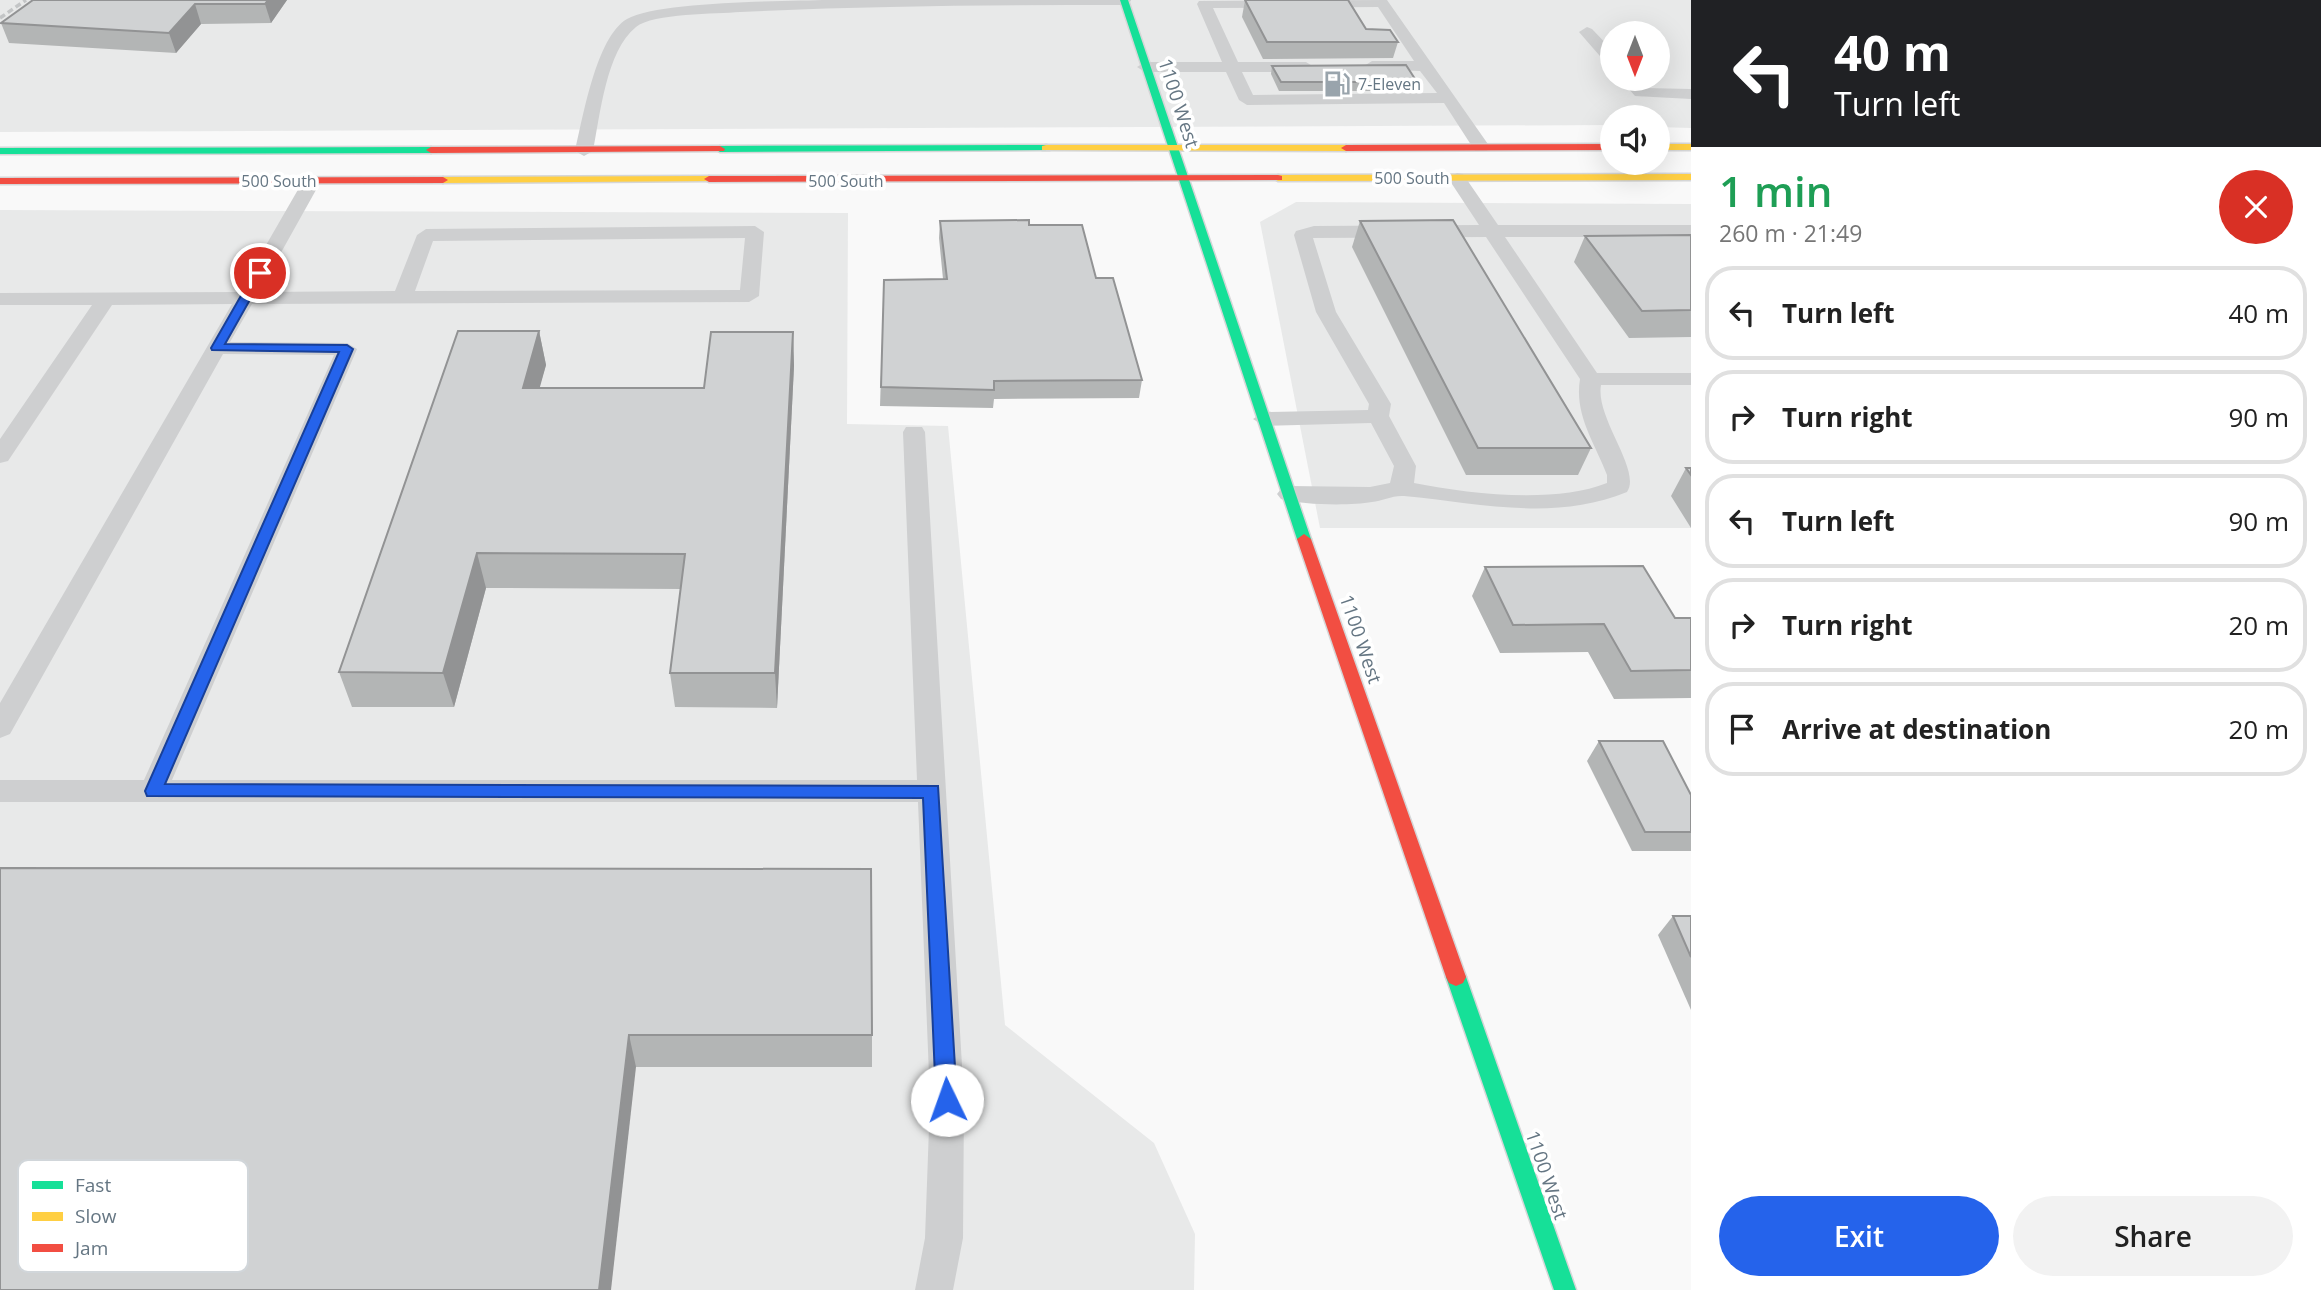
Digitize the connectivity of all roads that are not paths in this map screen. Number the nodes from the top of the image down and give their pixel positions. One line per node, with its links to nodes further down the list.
1 (1124, 0): 7 (main road, 1100 West); 18 (lane)
2 (1203, 2): 6 (lane); 8 (lane)
3 (1587, 32): 4 (lane)
4 (1600, 47)
5 (1356, 66): 6 (lane)
6 (1425, 66): 12 (lane)
7 (1146, 67): 8 (lane); 17 (main road, 1100 West)
8 (1232, 67): 9 (lane); 12 (lane)
9 (1329, 67)
10 (1639, 91): 11 (lane)
11 (1691, 94)
12 (1449, 98): 13 (lane)
13 (1481, 147): 14 (main road, 500 South); 17 (main road, 500 South)
14 (1600, 147)
15 (1670, 147): 16 (main road)
16 (1691, 147)
17 (1172, 148): 18 (main road, 500 South); 22 (main road, 1100 West)
18 (584, 150): 19 (main road, 500 South)
19 (0, 151)
20 (1691, 177): 21 (main road, 500 South)
21 (1457, 178): 22 (main road, 500 South); 25 (lane)
22 (1182, 179): 24 (main road, 500 South); 35 (main road, 1100 West)
23 (0, 181): 24 (main road, 500 South)
24 (312, 181): 27 (lane)
25 (1492, 231): 26 (lane); 32 (lane); 34 (lane)
26 (1691, 231)
27 (246, 296): 28 (lane); 29 (lane); 31 (lane)
28 (403, 296): 28 (lane)
29 (106, 298): 30 (lane); 37 (lane)
30 (0, 299)
31 (217, 348): 40 (lane); 42 (lane)
32 (1591, 379): 33 (lane); 38 (lane)
33 (1691, 379)
34 (1378, 416): 35 (lane); 38 (lane)
35 (1264, 419): 39 (main road, 1100 West)
36 (914, 432): 43 (lane)
37 (0, 456)
38 (1401, 488): 39 (lane)
39 (1289, 494): 45 (main road, 1100 West)
40 (0, 727)
41 (0, 791): 42 (lane)
42 (153, 791): 43 (lane)
43 (932, 791): 44 (lane)
44 (934, 1290)
45 (1565, 1290)

